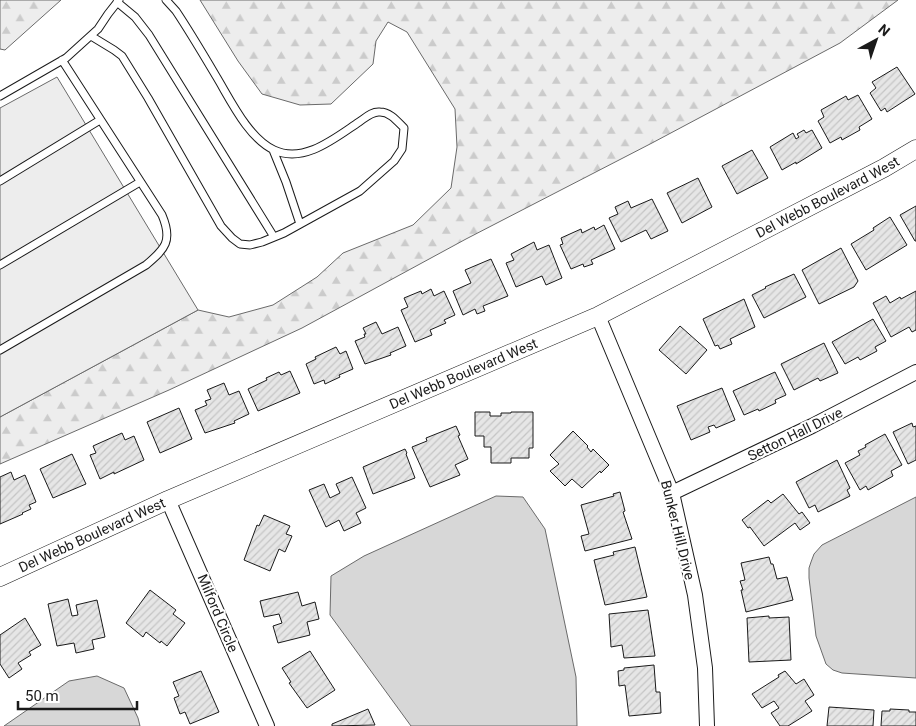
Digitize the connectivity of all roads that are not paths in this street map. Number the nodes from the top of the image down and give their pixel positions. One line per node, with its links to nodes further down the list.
1 (166, 0): 8 (lane)
2 (118, 1): 3 (lane); 12 (lane)
3 (91, 36): 4 (lane); 12 (lane)
4 (62, 60): 5 (lane); 6 (lane)
5 (0, 96)
6 (100, 120): 9 (lane); 10 (lane)
7 (916, 149): 14 (street, Del Webb Boulevard West)
8 (274, 150): 11 (lane); 11 (lane)
9 (0, 181)
10 (140, 182): 13 (lane); 15 (lane)
11 (300, 224): 12 (lane)
12 (274, 237)
13 (0, 265)
14 (598, 316): 17 (street, Bunker Hill Drive); 18 (street, Del Webb Boulevard West)
15 (0, 350)
16 (916, 372): 17 (street, Setton Hall Drive)
17 (672, 493): 21 (street, Bunker Hill Drive)
18 (168, 500): 19 (street, Del Webb Boulevard West); 20 (street, Milford Circle)
19 (0, 577)
20 (267, 726)
21 (707, 726)

